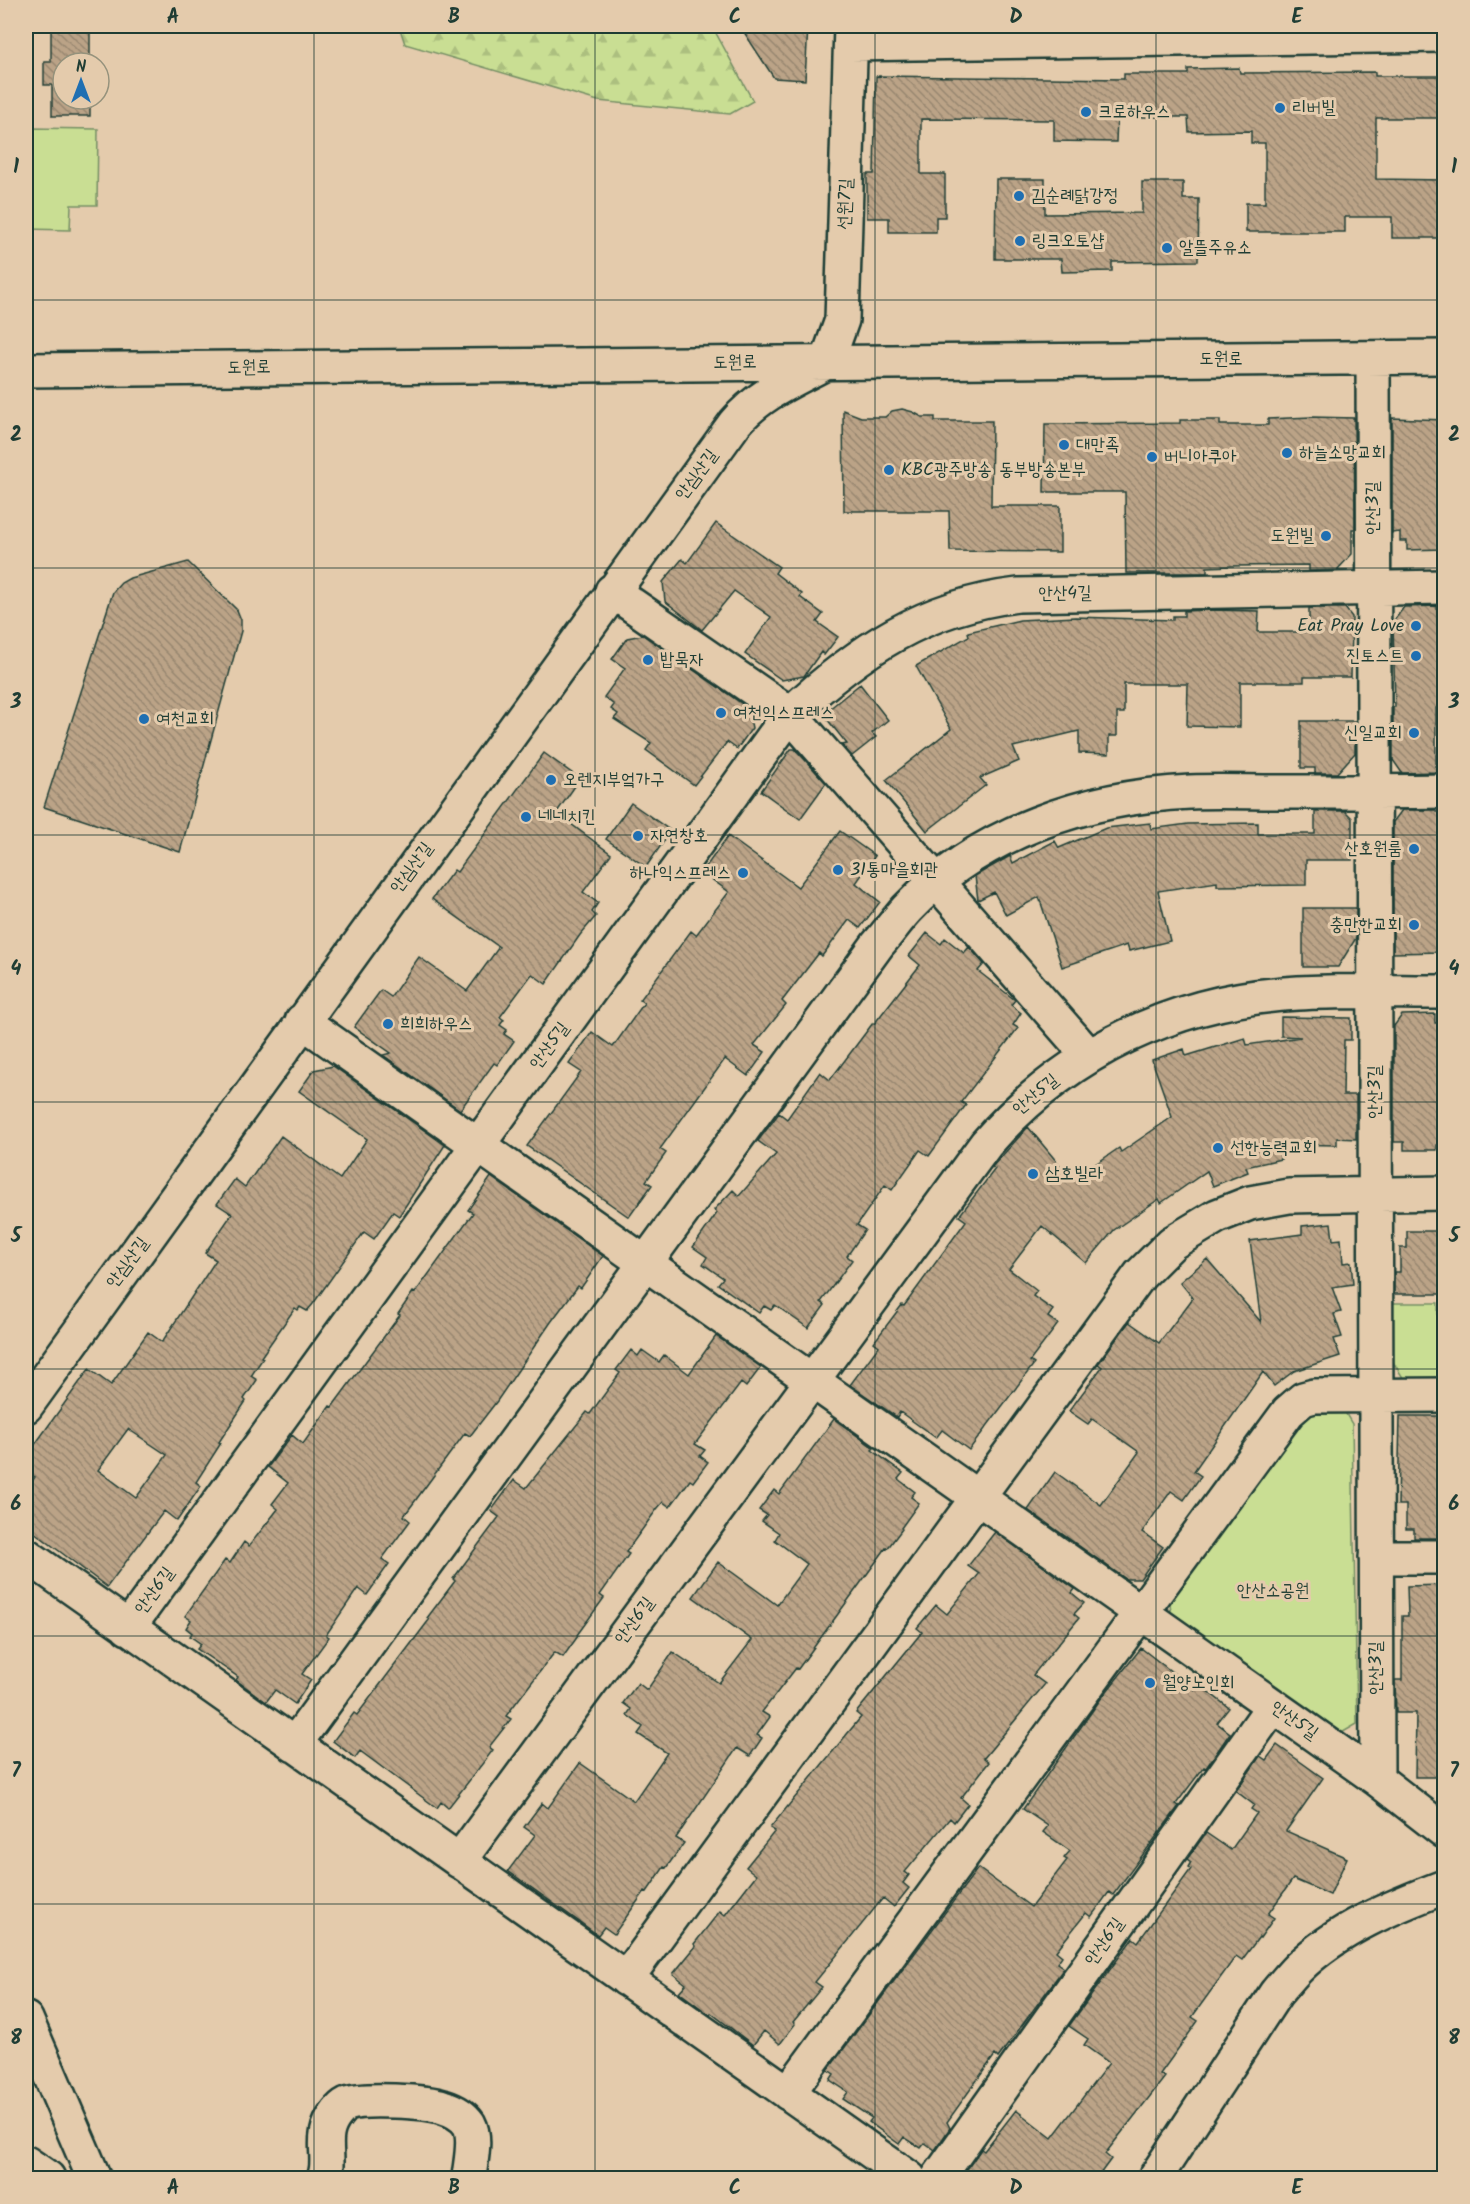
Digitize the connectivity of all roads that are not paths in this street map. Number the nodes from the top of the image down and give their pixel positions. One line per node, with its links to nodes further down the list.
1 (1323, 31): 2 (street, 선원7길); 4 (street, 선원7길)
2 (1128, 33): 3 (street, 선원7길)
3 (851, 35): 7 (street, 선원7길)
4 (1444, 35)
5 (1444, 357): 6 (street, 도원로)
6 (1373, 358): 7 (street, 도원로); 9 (street, 안산3길)
7 (828, 362): 8 (street, 도원로); 11 (street, 안심산길)
8 (26, 370)
9 (1374, 587): 10 (street); 12 (street, 안산4길); 14 (street, 안산3길)
10 (1444, 587)
11 (612, 591): 12 (street); 18 (street, 안심산길)
12 (790, 714): 15 (street); 20 (street, 안산5길)
13 (1444, 791): 14 (street)
14 (1374, 792): 15 (street); 16 (street, 안산3길)
15 (937, 882): 19 (street); 23 (street)
16 (1374, 992): 17 (street); 19 (street, 안산5길); 22 (street, 안산3길)
17 (1444, 992)
18 (302, 1021): 20 (street, 안산5길); 27 (street, 안심산길)
19 (1089, 1056): 24 (street, 안산5길)
20 (478, 1145): 23 (street, 안산5길); 33 (street, 안산6길)
21 (1444, 1192): 22 (street)
22 (1375, 1193): 25 (street, 안산3길); 28 (street)
23 (645, 1263): 24 (street, 안산5길); 35 (street)
24 (811, 1380): 28 (street, 안산5길); 38 (street, 안산6길)
25 (1376, 1395): 26 (street); 30 (street, 안산3길); 32 (street)
26 (1444, 1395)
27 (26, 1406)
28 (979, 1498): 32 (street, 안산5길); 40 (street)
29 (26, 1555): 33 (street, 안산6길)
30 (1376, 1557): 31 (street); 36 (street, 안산3길)
31 (1444, 1557)
32 (1141, 1613): 34 (street, 안산5길); 42 (street)
33 (128, 1628): 35 (street, 안산6길)
34 (1273, 1706): 36 (street, 안산5길); 49 (street, 안산6길)
35 (294, 1745): 38 (street, 안산6길)
36 (1377, 1779): 37 (street, 안산5길)
37 (1444, 1831)
38 (459, 1861): 40 (street, 안산6길)
39 (1444, 1887): 50 (street)
40 (626, 1979): 42 (street, 안산6길)
41 (26, 2019): 45 (street)
42 (788, 2093): 48 (street, 안산6길)
43 (26, 2163): 44 (street)
44 (48, 2178)
45 (94, 2178)
46 (324, 2178): 47 (street)
47 (469, 2178)
48 (909, 2178)
49 (938, 2178)
50 (1155, 2178)

